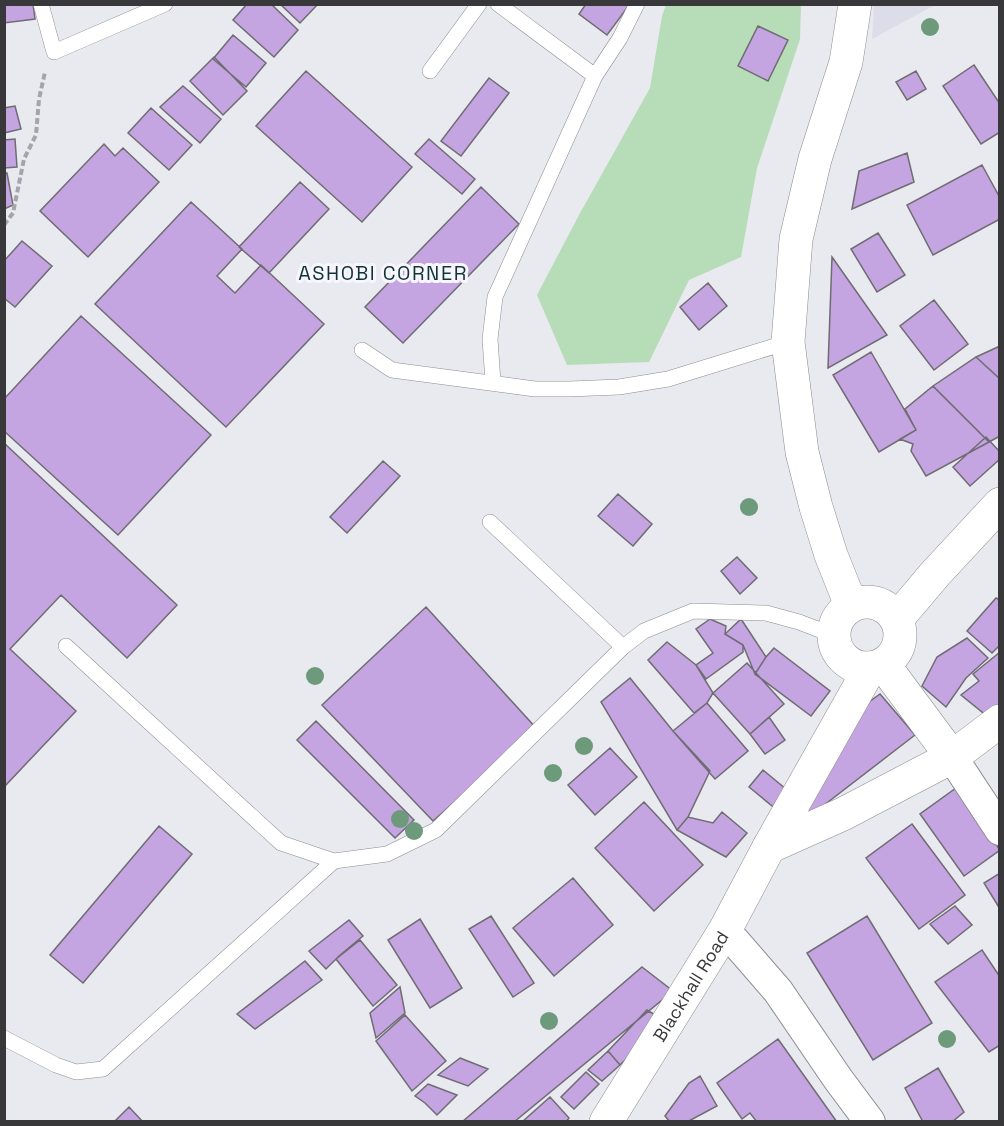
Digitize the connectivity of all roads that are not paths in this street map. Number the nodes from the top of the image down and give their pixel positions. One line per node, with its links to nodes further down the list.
1 (41, 4): 2 (lane)
2 (165, 4)
3 (478, 4): 7 (lane)
4 (498, 4): 8 (lane)
5 (637, 4): 8 (lane)
6 (855, 4): 9 (main road)
7 (430, 71)
8 (595, 76): 11 (lane)
9 (788, 342): 11 (lane); 14 (main road)
10 (362, 350): 11 (lane)
11 (493, 382)
12 (999, 504): 15 (main road)
13 (490, 522): 18 (lane)
14 (851, 605): 15 (main road); 16 (main road)
15 (897, 619): 19 (main road)
16 (833, 635): 18 (lane); 19 (main road)
17 (66, 646): 24 (lane)
18 (623, 648): 24 (lane)
19 (877, 666): 21 (main road); 23 (main road, Blackhall Road)
20 (999, 721): 21 (main road)
21 (952, 757): 22 (street); 23 (main road)
22 (999, 830)
23 (769, 847): 25 (main road, Blackhall Road)
24 (333, 861): 26 (lane)
25 (725, 930): 27 (main road, Blackhall Road); 28 (street)
26 (4, 1038)
27 (606, 1122)
28 (870, 1122)

